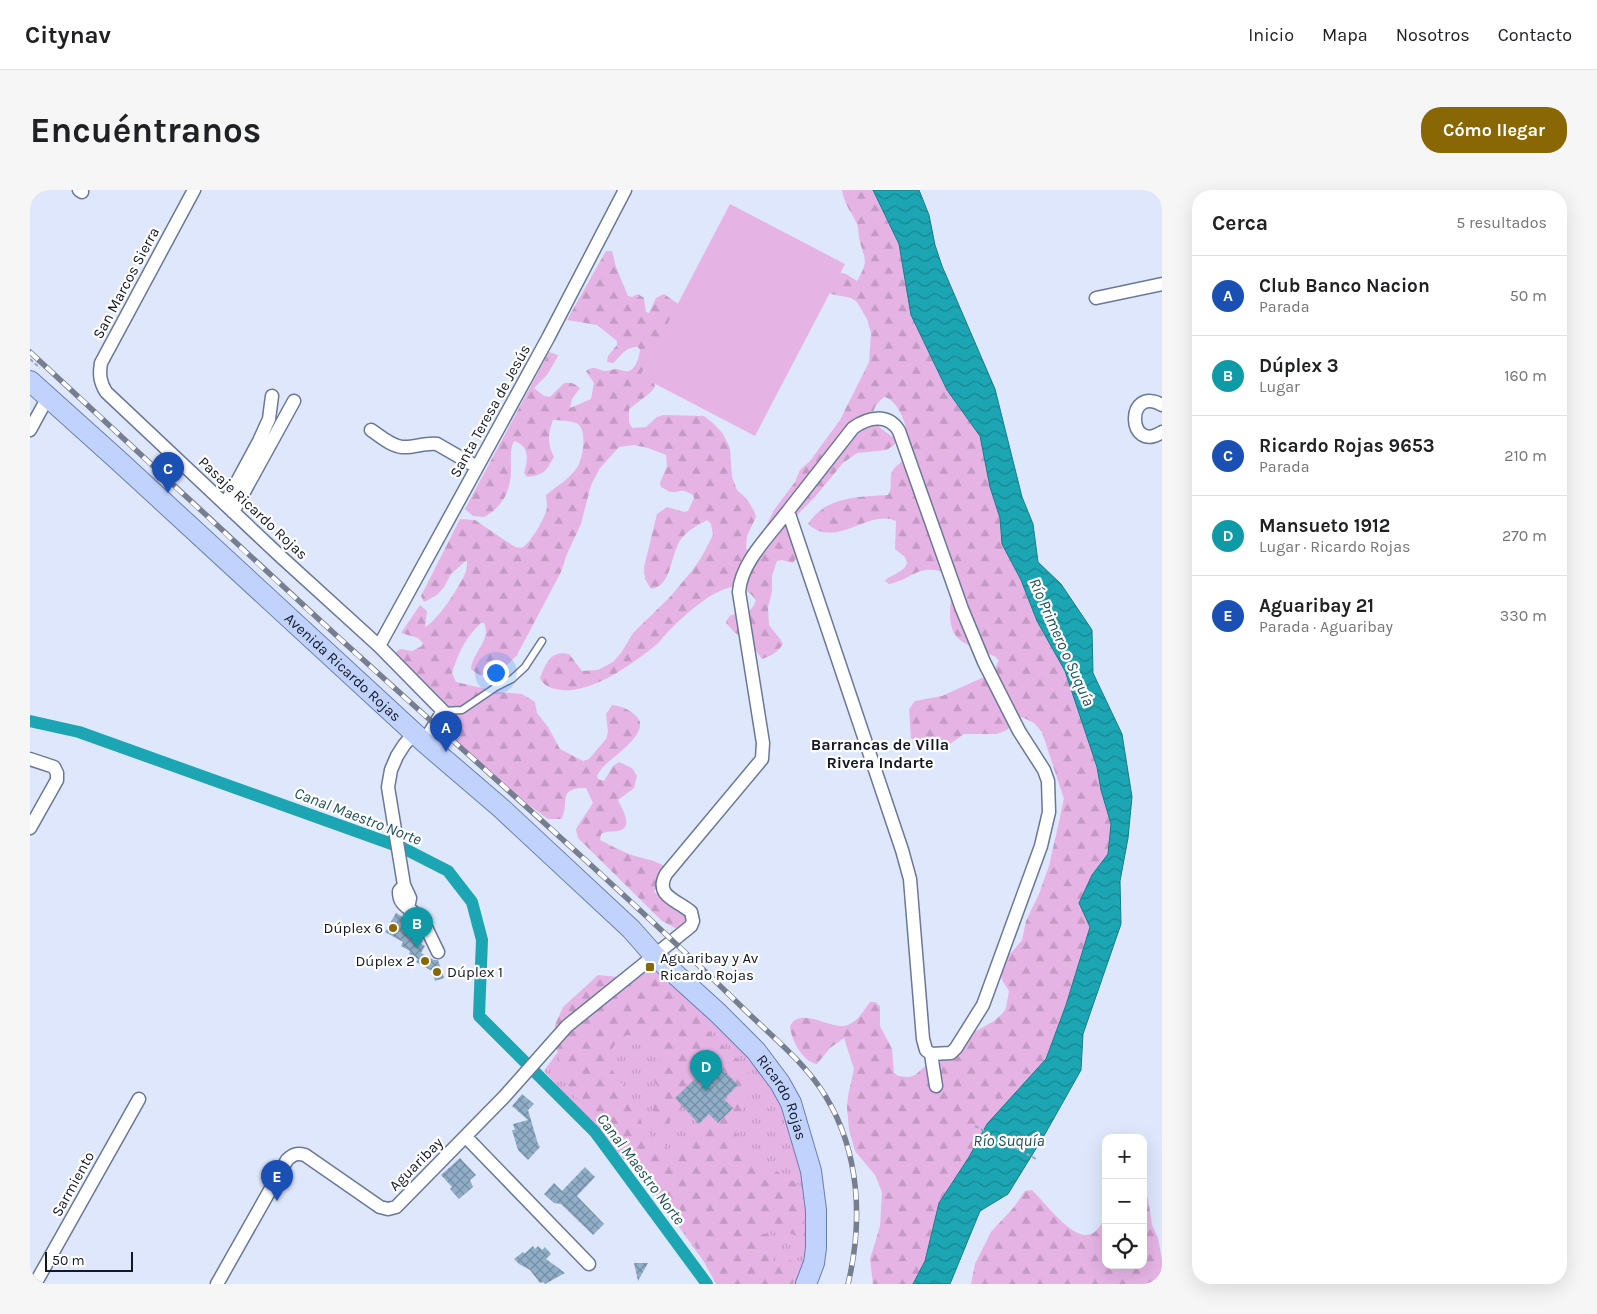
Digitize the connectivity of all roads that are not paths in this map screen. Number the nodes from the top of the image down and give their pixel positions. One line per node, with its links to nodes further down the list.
1 (194, 190): 6 (street, San Marcos Sierra)
2 (625, 190): 14 (street, Santa Teresa de Jesús)
3 (1162, 284): 4 (street)
4 (1096, 298)
5 (30, 381): 8 (main road, Avenida Ricardo Rojas)
6 (106, 392): 15 (street, Pasaje Ricardo Rojas)
7 (272, 396): 15 (street)
8 (48, 397): 11 (street); 20 (main road, Avenida Ricardo Rojas)
9 (294, 401): 15 (street)
10 (1162, 406): 13 (street)
11 (30, 430)
12 (371, 430): 14 (street)
13 (1162, 432)
14 (477, 467): 18 (street, Santa Teresa de Jesús)
15 (229, 508): 18 (street, Pasaje Ricardo Rojas)
16 (788, 511): 24 (street, Aguaribay); 25 (street); 25 (street)
17 (542, 641): 19 (lane)
18 (379, 646): 19 (street, Pasaje Ricardo Rojas)
19 (443, 711): 20 (street)
20 (419, 738): 23 (street); 24 (main road, Avenida Ricardo Rojas)
21 (30, 759): 22 (street)
22 (30, 828)
23 (438, 952)
24 (654, 955): 28 (street, Aguaribay); 32 (main road, Ricardo Rojas)
25 (931, 1054): 26 (street)
26 (936, 1086)
27 (140, 1099): 30 (street, Sarmiento)
28 (466, 1137): 29 (street); 31 (street, Aguaribay)
29 (589, 1264)
30 (35, 1284)
31 (217, 1284)
32 (806, 1284)

